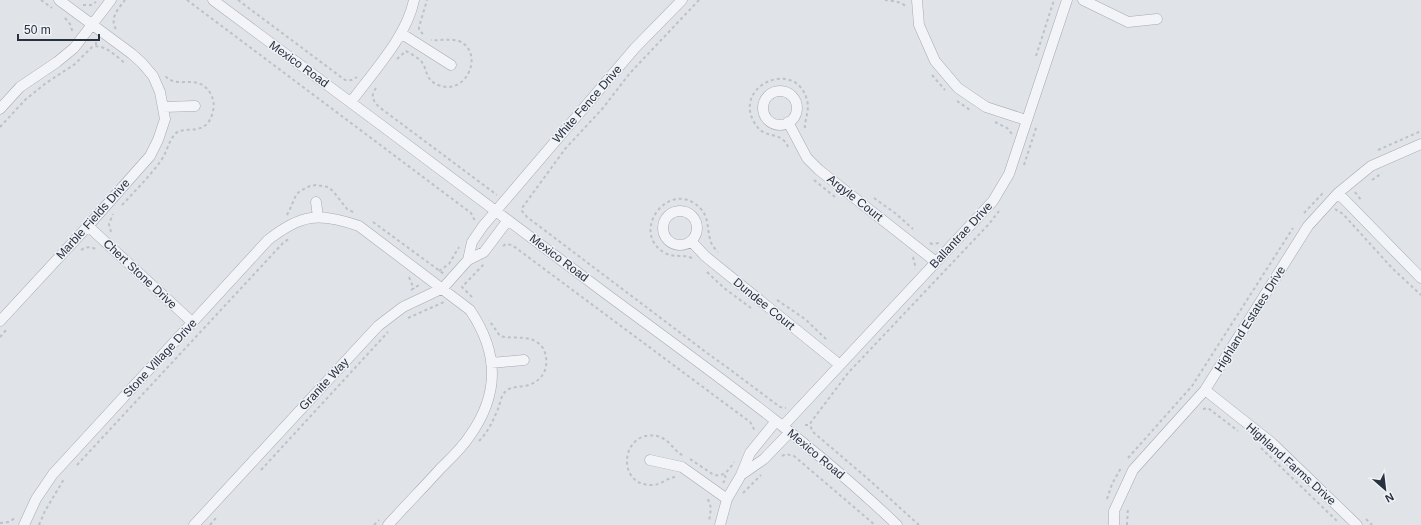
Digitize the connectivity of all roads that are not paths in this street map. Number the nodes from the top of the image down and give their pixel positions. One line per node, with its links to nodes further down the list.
1 (59, 0): 10 (street, Marble Fields Drive)
2 (111, 0): 10 (street)
3 (213, 0): 13 (street, Mexico Road)
4 (414, 0): 11 (street)
5 (682, 0): 22 (street, White Fence Drive)
6 (917, 0): 17 (street)
7 (1067, 0): 17 (street, Ballantrae Drive)
8 (1084, 0): 9 (street)
9 (1157, 19)
10 (92, 24): 15 (street, Marble Fields Drive); 16 (street)
11 (402, 34): 12 (street); 13 (street)
12 (451, 65)
13 (351, 102): 22 (street, Mexico Road)
14 (195, 106): 15 (street)
15 (163, 107): 25 (street, Marble Fields Drive)
16 (0, 109)
17 (1026, 120): 28 (street, Ballantrae Drive)
18 (788, 122): 28 (street, Argyle Court)
19 (1421, 144): 20 (street, Highland Estates Drive)
20 (1341, 197): 29 (street); 36 (street, Highland Estates Drive)
21 (316, 202): 23 (street)
22 (496, 211): 24 (street, Mexico Road); 27 (street, Granite Way)
23 (318, 217): 30 (street, Stone Village Drive); 32 (street, Stone Village Drive)
24 (508, 220): 27 (street, Granite Way); 37 (street, Mexico Road)
25 (88, 226): 31 (street, Marble Fields Drive); 32 (street, Chert Stone Drive)
26 (691, 241): 35 (street, Dundee Court)
27 (468, 260): 30 (street, Granite Way)
28 (936, 262): 35 (street, Ballantrae Drive)
29 (1421, 278)
30 (443, 288): 34 (street, Stone Village Drive); 43 (street, Granite Way)
31 (0, 321)
32 (192, 322): 42 (street, Stone Village Drive)
33 (524, 360): 34 (street)
34 (491, 363): 41 (street, Stone Village Drive)
35 (840, 365): 37 (street, Ballantrae Drive)
36 (1205, 390): 46 (street, Highland Estates Drive); 47 (street, Highland Farms Drive)
37 (783, 426): 39 (street); 39 (street); 45 (street, Mexico Road)
38 (650, 460): 40 (street)
39 (741, 475): 40 (street)
40 (727, 499): 44 (street)
41 (384, 522)
42 (24, 525)
43 (194, 525)
44 (720, 525)
45 (897, 525)
46 (1114, 525)
47 (1357, 525)

